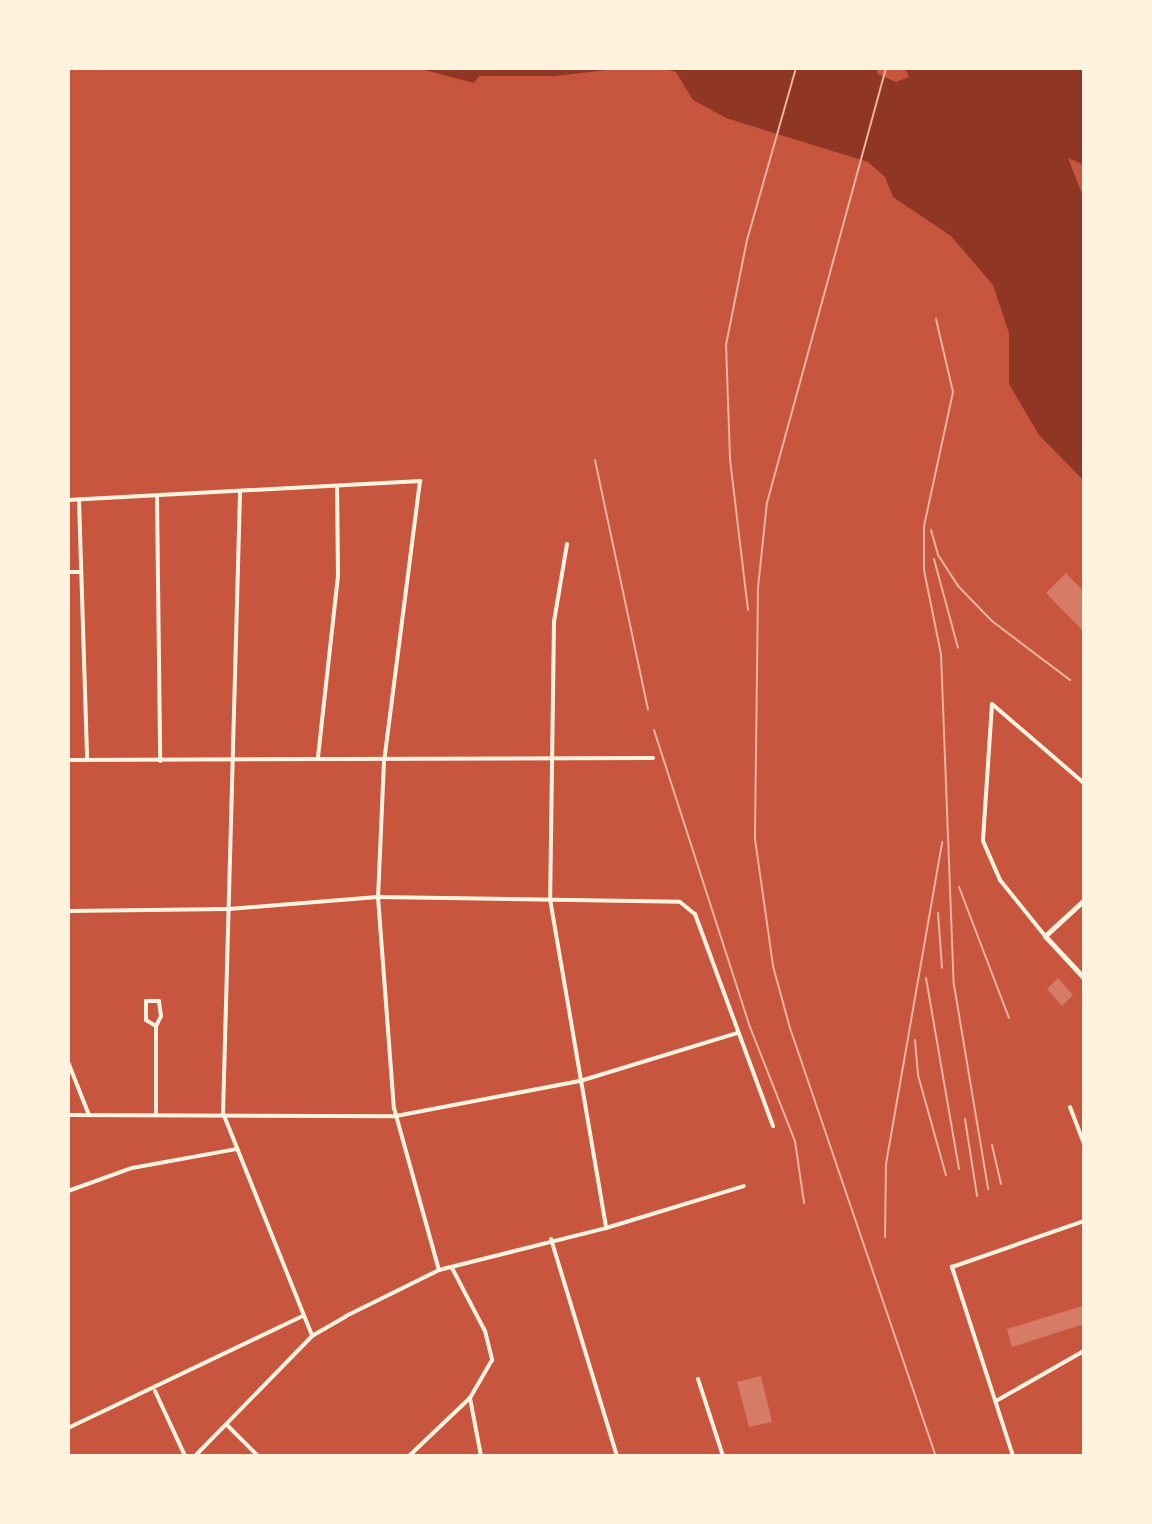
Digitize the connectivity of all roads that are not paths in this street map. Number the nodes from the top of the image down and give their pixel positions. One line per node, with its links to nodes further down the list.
1 (337, 486): 2 (street); 9 (street); 15 (street)
2 (240, 493): 3 (street); 13 (street)
3 (157, 497): 5 (street); 14 (street)
4 (68, 500): 5 (street)
5 (79, 500): 8 (street)
6 (567, 544): 16 (street)
7 (68, 572): 8 (street)
8 (81, 572): 12 (street)
9 (318, 757): 13 (street); 15 (street)
10 (653, 758): 16 (street)
11 (68, 760): 12 (street)
12 (87, 760): 14 (street)
13 (234, 760): 14 (street); 21 (street)
14 (160, 761)
15 (384, 761): 16 (street); 18 (street)
16 (549, 761): 19 (street)
17 (1084, 783): 23 (street)
18 (378, 897): 19 (street); 21 (street); 34 (street)
19 (550, 899): 26 (street); 28 (street)
20 (1084, 900): 23 (main road)
21 (229, 909): 22 (street); 30 (street)
22 (68, 911)
23 (1045, 936): 24 (main road)
24 (1084, 978)
25 (156, 1026): 25 (street); 31 (street)
26 (737, 1033): 28 (street); 35 (street)
27 (68, 1062): 33 (street)
28 (580, 1081): 34 (street); 41 (street)
29 (1070, 1107): 36 (street)
30 (223, 1113): 31 (street); 34 (street); 37 (street)
31 (156, 1114): 33 (street)
32 (68, 1115): 33 (street)
33 (89, 1115)
34 (396, 1116): 44 (street)
35 (773, 1126)
36 (1084, 1143)
37 (237, 1149): 39 (street); 45 (street)
38 (744, 1186): 41 (street)
39 (68, 1191)
40 (1084, 1221): 51 (street)
41 (606, 1228): 42 (street)
42 (551, 1239): 43 (street); 59 (street)
43 (452, 1268): 44 (street); 50 (street)
44 (439, 1270): 46 (street)
45 (303, 1316): 46 (street); 49 (street)
46 (312, 1336): 52 (street)
47 (1084, 1351): 51 (street)
48 (698, 1379): 60 (street)
49 (155, 1391): 53 (street); 54 (street)
50 (470, 1398): 57 (street); 58 (street)
51 (996, 1401): 61 (street)
52 (227, 1425): 55 (street); 56 (street)
53 (68, 1428)
54 (185, 1456)
55 (195, 1456)
56 (258, 1456)
57 (409, 1456)
58 (481, 1456)
59 (617, 1456)
60 (723, 1456)
61 (1013, 1456)

